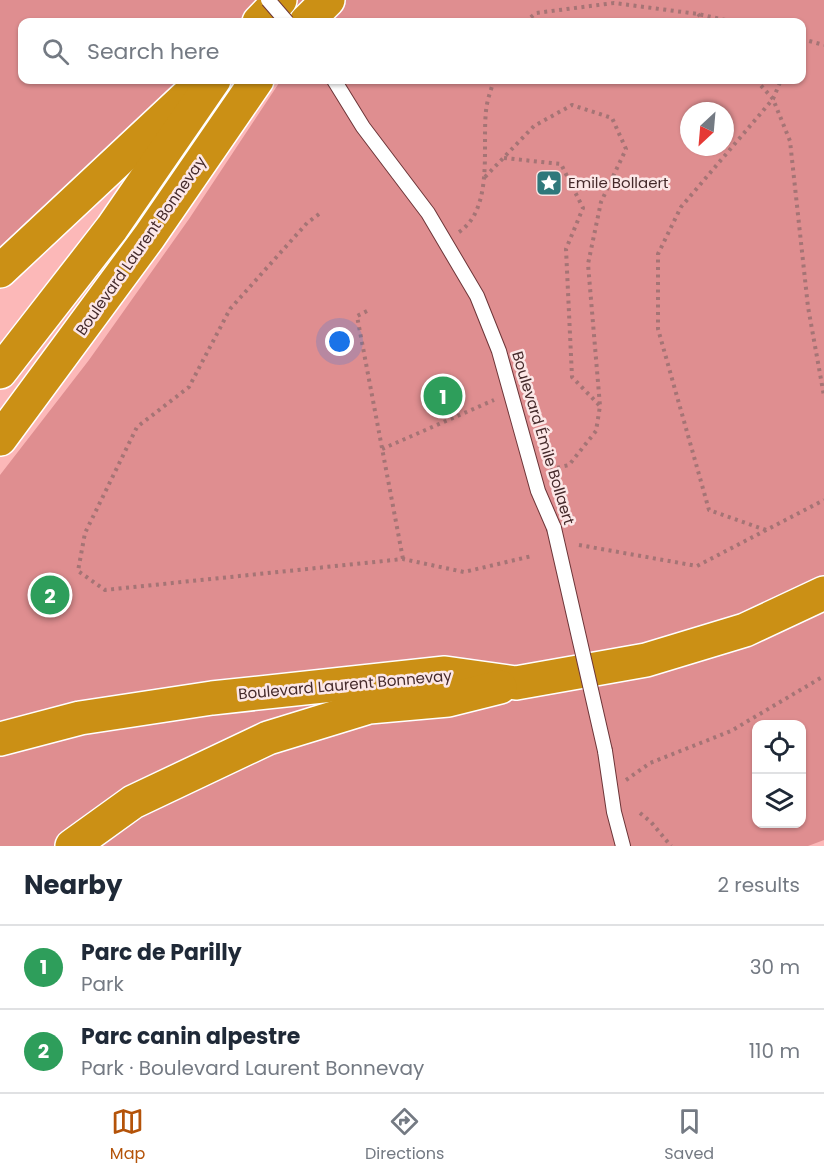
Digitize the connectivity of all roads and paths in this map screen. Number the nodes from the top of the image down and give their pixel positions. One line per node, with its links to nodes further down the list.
1 (268, 0): 6 (lane, bridge)
2 (280, 0): 5 (highway)
3 (328, 0): 7 (highway)
4 (698, 14): 8 (path); 9 (path); 10 (path)
5 (263, 18)
6 (284, 18)
7 (310, 18)
8 (529, 18)
9 (702, 18)
10 (716, 18)
11 (806, 40): 12 (path)
12 (824, 45)
13 (207, 84): 25 (highway)
14 (210, 84): 27 (highway)
15 (254, 84): 31 (highway, Boulevard Laurent Bonnevay)
16 (337, 84): 24 (lane, Boulevard Émile Bollaert)
17 (493, 84): 22 (path)
18 (760, 84): 20 (path)
19 (779, 84): 20 (path)
20 (773, 99): 29 (path); 35 (path)
21 (503, 158): 22 (path); 30 (path); 30 (path)
22 (485, 177): 24 (path)
23 (320, 214): 38 (path)
24 (446, 241): 28 (lane, Boulevard Émile Bollaert)
25 (0, 271)
26 (367, 310): 32 (path)
27 (0, 372)
28 (513, 395): 32 (path); 33 (lane, Boulevard Émile Bollaert)
29 (824, 396)
30 (600, 406): 33 (path)
31 (0, 439)
32 (382, 449): 38 (path)
33 (533, 473): 46 (lane, Boulevard Émile Bollaert, bridge)
34 (824, 500): 35 (path)
35 (766, 531): 36 (path)
36 (579, 545)
37 (532, 556): 38 (path)
38 (403, 559)
39 (824, 593): 41 (highway, Boulevard Laurent Bonnevay)
40 (824, 676): 43 (path)
41 (516, 682): 42 (highway, Boulevard Laurent Bonnevay); 45 (highway)
42 (0, 738)
43 (625, 791)
44 (640, 813): 47 (path)
45 (72, 846)
46 (622, 846)
47 (671, 846)

